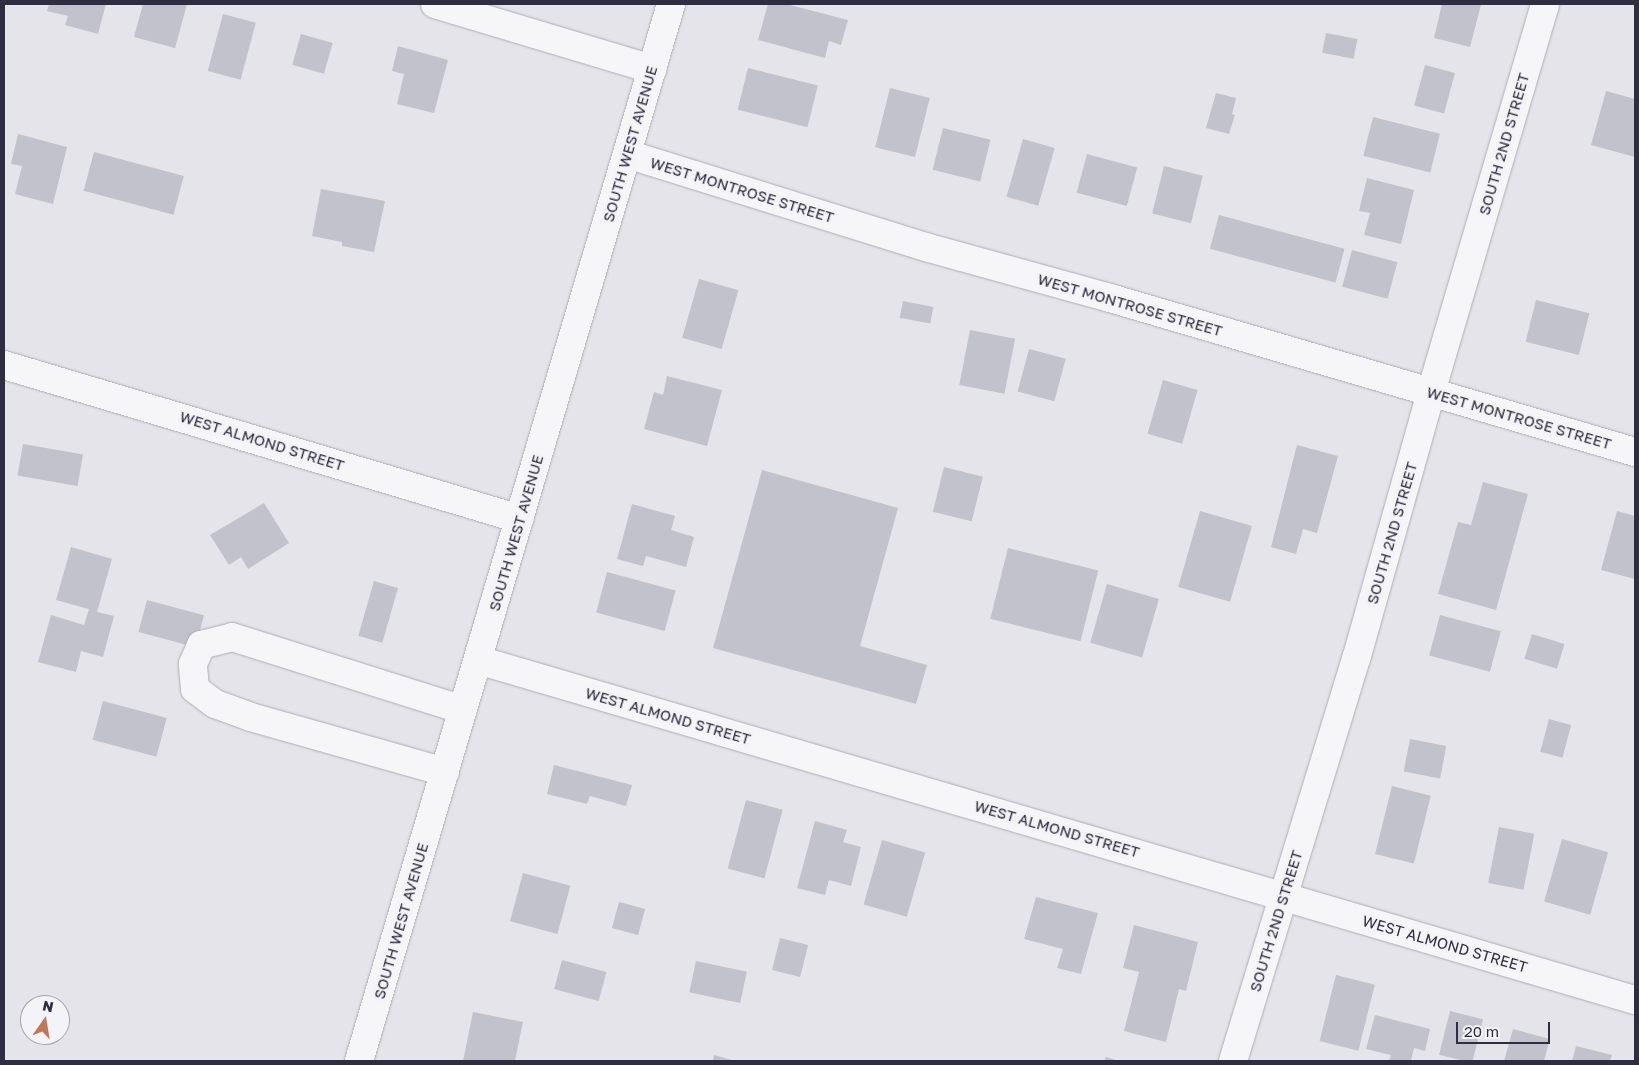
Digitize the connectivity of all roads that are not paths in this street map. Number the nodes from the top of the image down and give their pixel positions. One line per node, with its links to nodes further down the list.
1 (435, 4): 4 (street)
2 (671, 4): 4 (street, SOUTH WEST AVENUE)
3 (1545, 4): 7 (street, SOUTH 2ND STREET)
4 (652, 69): 5 (street, SOUTH WEST AVENUE)
5 (627, 154): 7 (street, WEST MONTROSE STREET); 9 (street, SOUTH WEST AVENUE)
6 (4, 365): 9 (street, WEST ALMOND STREET)
7 (1431, 392): 8 (street, WEST MONTROSE STREET); 13 (street, SOUTH 2ND STREET)
8 (1635, 452)
9 (520, 519): 10 (street, SOUTH WEST AVENUE)
10 (478, 660): 11 (street, SOUTH WEST AVENUE); 13 (street, WEST ALMOND STREET)
11 (463, 710): 12 (street, SOUTH WEST AVENUE); 12 (street)
12 (445, 772): 15 (street, SOUTH WEST AVENUE)
13 (1283, 896): 14 (street, WEST ALMOND STREET); 16 (street, SOUTH 2ND STREET)
14 (1635, 1000)
15 (360, 1061)
16 (1233, 1061)

